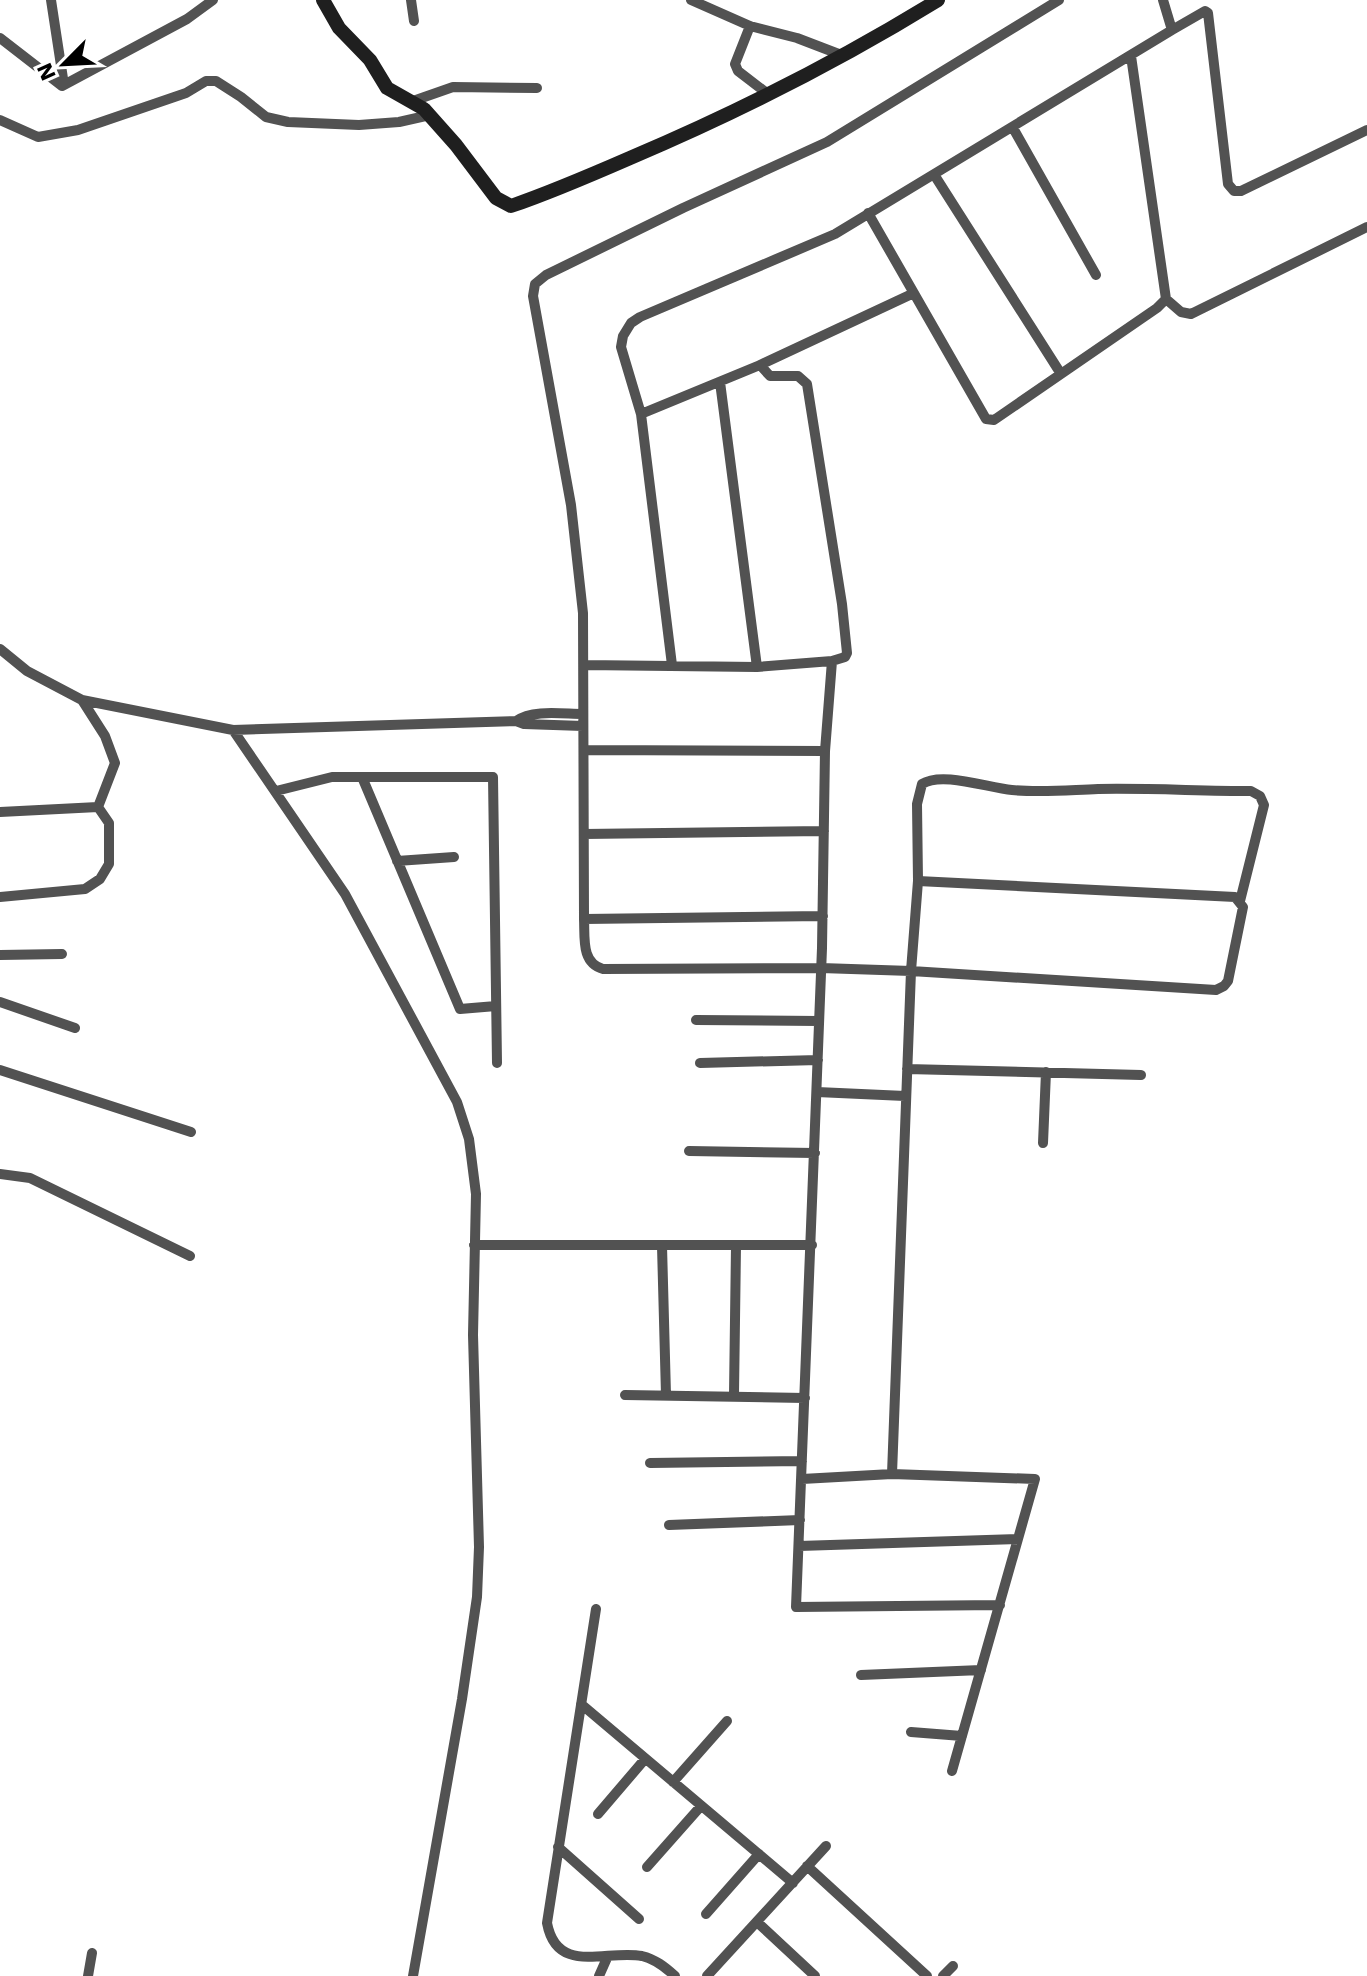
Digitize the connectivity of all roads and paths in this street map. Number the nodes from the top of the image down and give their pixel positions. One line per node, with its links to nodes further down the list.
1 (51, 0): 15 (street)
2 (213, 0): 15 (street)
3 (323, 0): 18 (street)
4 (411, 0): 9 (street)
5 (691, 0): 10 (street)
6 (938, 0): 13 (street)
7 (1059, 0): 35 (street)
8 (1163, 0): 11 (street)
9 (414, 21)
10 (750, 26): 13 (street); 17 (street)
11 (1172, 30): 14 (street); 22 (street)
12 (0, 38): 15 (street)
13 (844, 56): 17 (street)
14 (1131, 56): 21 (street); 28 (street)
15 (64, 85)
16 (537, 88): 18 (street)
17 (768, 94): 19 (street)
18 (413, 101): 19 (street)
19 (430, 115): 20 (street)
20 (0, 120)
21 (1013, 128): 23 (street); 26 (street)
22 (1367, 130)
23 (935, 176): 24 (street); 30 (street)
24 (868, 213): 27 (street); 32 (street)
25 (1367, 227): 28 (street)
26 (1096, 275)
27 (914, 293): 29 (street); 30 (street)
28 (1166, 299): 30 (street)
29 (760, 365): 31 (street); 34 (street)
30 (1061, 374)
31 (720, 382): 32 (street); 37 (street)
32 (641, 414): 36 (street)
33 (0, 649): 38 (street)
34 (832, 661): 37 (street); 44 (street)
35 (584, 665): 36 (street); 39 (street)
36 (672, 665): 37 (street)
37 (757, 667)
38 (82, 700): 42 (street); 47 (street)
39 (583, 714): 40 (street); 41 (street)
40 (516, 721): 41 (street); 42 (street)
41 (583, 726): 43 (street)
42 (233, 730): 46 (street)
43 (585, 750): 44 (street); 50 (street)
44 (825, 751): 49 (street)
45 (362, 777): 46 (street); 52 (street); 63 (street)
46 (276, 791): 81 (street)
47 (98, 807): 48 (street); 54 (street)
48 (0, 812)
49 (824, 831): 50 (street); 56 (street)
50 (584, 834): 57 (street)
51 (454, 857): 52 (street)
52 (397, 861): 63 (street)
53 (918, 881): 55 (street); 55 (street); 61 (street)
54 (0, 897)
55 (1240, 901): 61 (street)
56 (823, 916): 57 (street); 60 (street)
57 (584, 919): 60 (street)
58 (62, 954): 59 (street)
59 (0, 955)
60 (821, 968): 61 (street); 65 (street)
61 (911, 971): 70 (street)
62 (0, 1002): 66 (street)
63 (496, 1006): 68 (street)
64 (696, 1020): 65 (street)
65 (819, 1021): 67 (street)
66 (75, 1028)
67 (818, 1060): 69 (street); 74 (street)
68 (497, 1063)
69 (700, 1063)
70 (907, 1069): 72 (street); 75 (street)
71 (0, 1070): 76 (street)
72 (1046, 1072): 73 (street); 77 (street)
73 (1141, 1075)
74 (817, 1092): 75 (street); 79 (street)
75 (905, 1096): 92 (street)
76 (191, 1132)
77 (1043, 1143)
78 (689, 1151): 79 (street)
79 (815, 1153): 82 (street)
80 (0, 1174): 85 (street)
81 (474, 1245): 83 (street); 123 (street)
82 (812, 1245): 84 (street); 89 (street)
83 (662, 1246): 84 (street); 88 (street)
84 (736, 1246): 86 (street)
85 (190, 1256)
86 (734, 1394): 88 (street); 89 (street)
87 (625, 1395): 88 (street)
88 (666, 1395)
89 (805, 1398): 90 (street)
90 (802, 1461): 91 (street); 93 (street)
91 (650, 1463)
92 (892, 1474): 93 (street); 96 (street)
93 (802, 1479): 94 (street)
94 (800, 1520): 95 (street); 97 (street)
95 (669, 1525)
96 (1018, 1539): 97 (street); 98 (street)
97 (799, 1546): 98 (street)
98 (1000, 1605): 100 (street)
99 (596, 1609): 102 (street)
100 (981, 1670): 101 (street); 105 (street)
101 (861, 1675)
102 (581, 1704): 106 (street); 112 (street)
103 (727, 1721): 108 (street)
104 (911, 1732): 105 (street)
105 (962, 1736): 107 (street)
106 (645, 1759): 108 (street); 110 (street)
107 (952, 1771)
108 (673, 1782): 109 (street)
109 (701, 1806): 113 (street); 115 (street)
110 (598, 1814)
111 (826, 1846): 114 (street)
112 (558, 1847): 118 (street); 121 (street)
113 (759, 1854): 116 (street); 117 (street)
114 (807, 1866): 116 (street); 129 (street)
115 (647, 1867)
116 (793, 1883): 119 (street)
117 (706, 1914)
118 (639, 1919)
119 (757, 1922): 127 (street); 128 (street)
120 (92, 1953): 124 (street)
121 (607, 1958): 125 (street); 126 (street)
122 (953, 1966): 130 (street)
123 (416, 1975)
124 (88, 1976)
125 (599, 1976)
126 (675, 1976)
127 (707, 1976)
128 (815, 1976)
129 (927, 1976)
130 (943, 1976)

